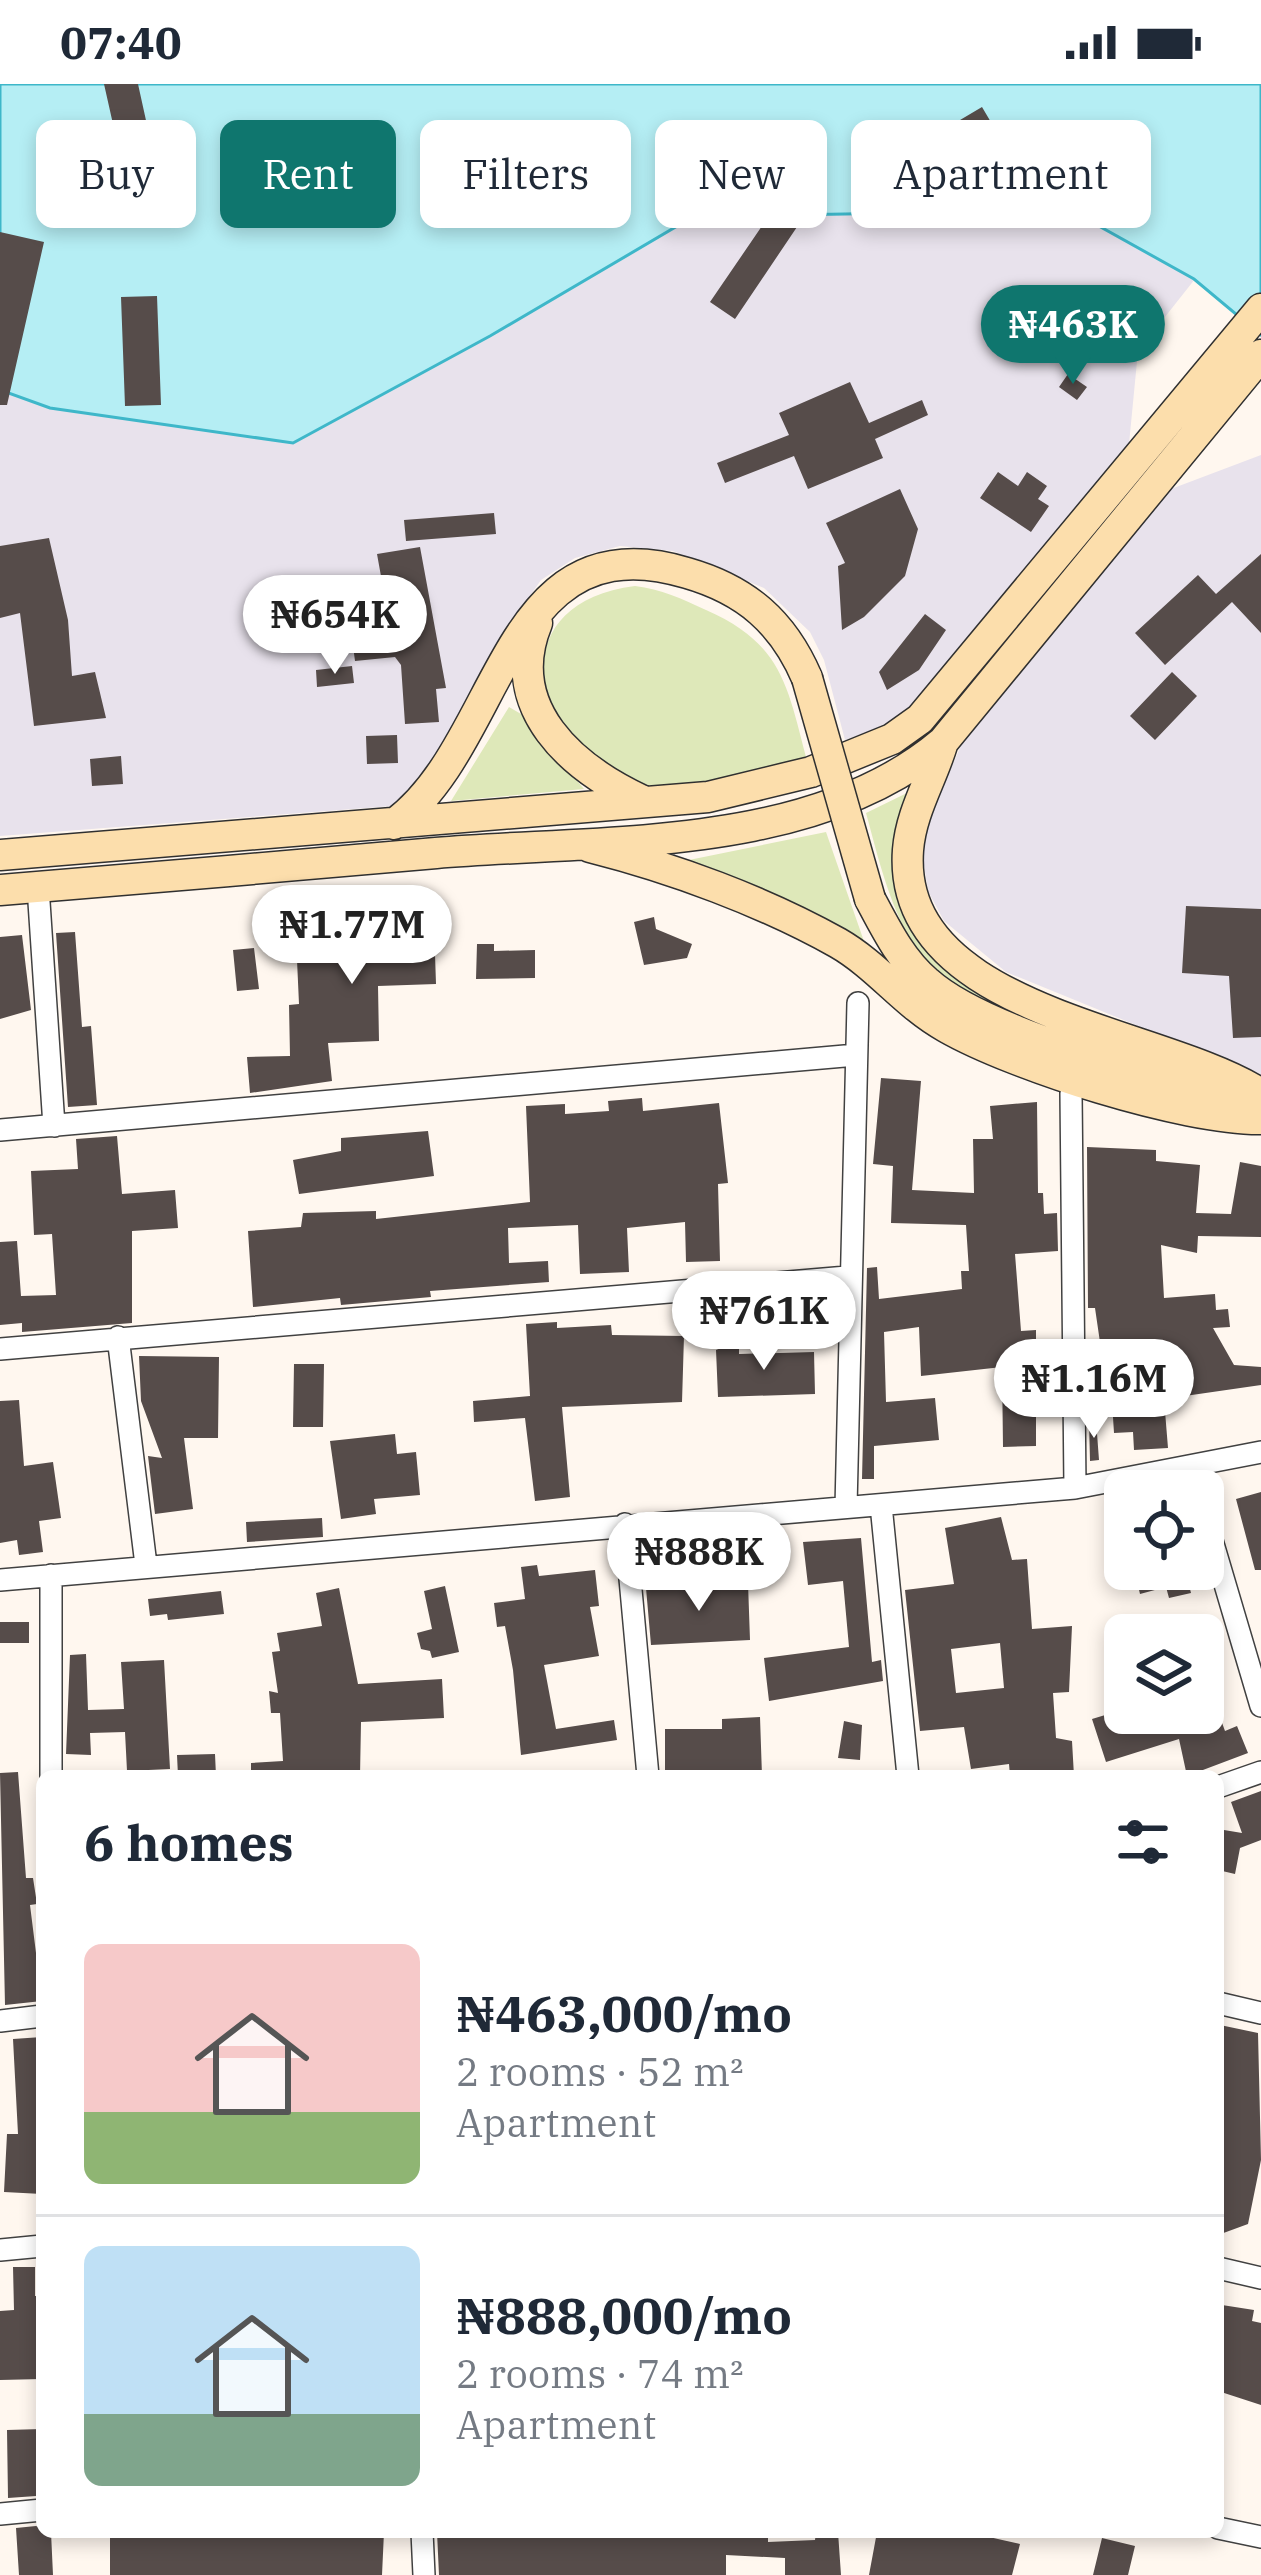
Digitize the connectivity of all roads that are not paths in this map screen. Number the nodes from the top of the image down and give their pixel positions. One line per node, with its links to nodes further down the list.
1 (1261, 309): 3 (main road)
2 (1261, 355): 3 (main road)
3 (1144, 475): 5 (main road); 6 (main road)
4 (548, 598): 6 (main road); 7 (main road); 16 (main road, bridge)
5 (943, 742): 8 (main road); 15 (main road)
6 (643, 801): 7 (main road)
7 (394, 824): 9 (main road)
8 (567, 842): 10 (main road); 16 (main road)
9 (0, 855)
10 (38, 887): 11 (main road); 17 (street)
11 (0, 890)
12 (858, 1004): 13 (street)
13 (856, 1055): 17 (street); 19 (street)
14 (1071, 1094): 25 (street)
15 (1261, 1094)
16 (1261, 1114)
17 (54, 1126): 18 (street)
18 (0, 1130)
19 (848, 1277): 20 (street); 27 (street)
20 (118, 1337): 21 (street); 29 (street)
21 (0, 1349)
22 (1261, 1452): 23 (street)
23 (1218, 1470)
24 (1104, 1486): 25 (street)
25 (1075, 1488): 26 (street)
26 (881, 1505): 27 (street); 36 (street)
27 (845, 1507): 28 (street)
28 (626, 1523): 29 (street); 35 (street)
29 (146, 1565): 30 (street)
30 (51, 1575): 31 (street); 34 (street)
31 (0, 1580)
32 (1224, 1581): 33 (street)
33 (1261, 1706)
34 (51, 1770)
35 (647, 1770)
36 (907, 1770)
37 (1261, 1772): 38 (street)
38 (1224, 1785)
39 (1224, 2004): 40 (street)
40 (1261, 2013)
41 (36, 2017): 42 (street)
42 (0, 2021)
43 (36, 2247): 44 (street)
44 (0, 2250)
45 (1224, 2269): 46 (street)
46 (1261, 2278)
47 (36, 2511): 48 (street)
48 (0, 2514)
49 (1224, 2529): 50 (street)
50 (1261, 2537)
51 (422, 2538): 52 (street)
52 (424, 2575)

